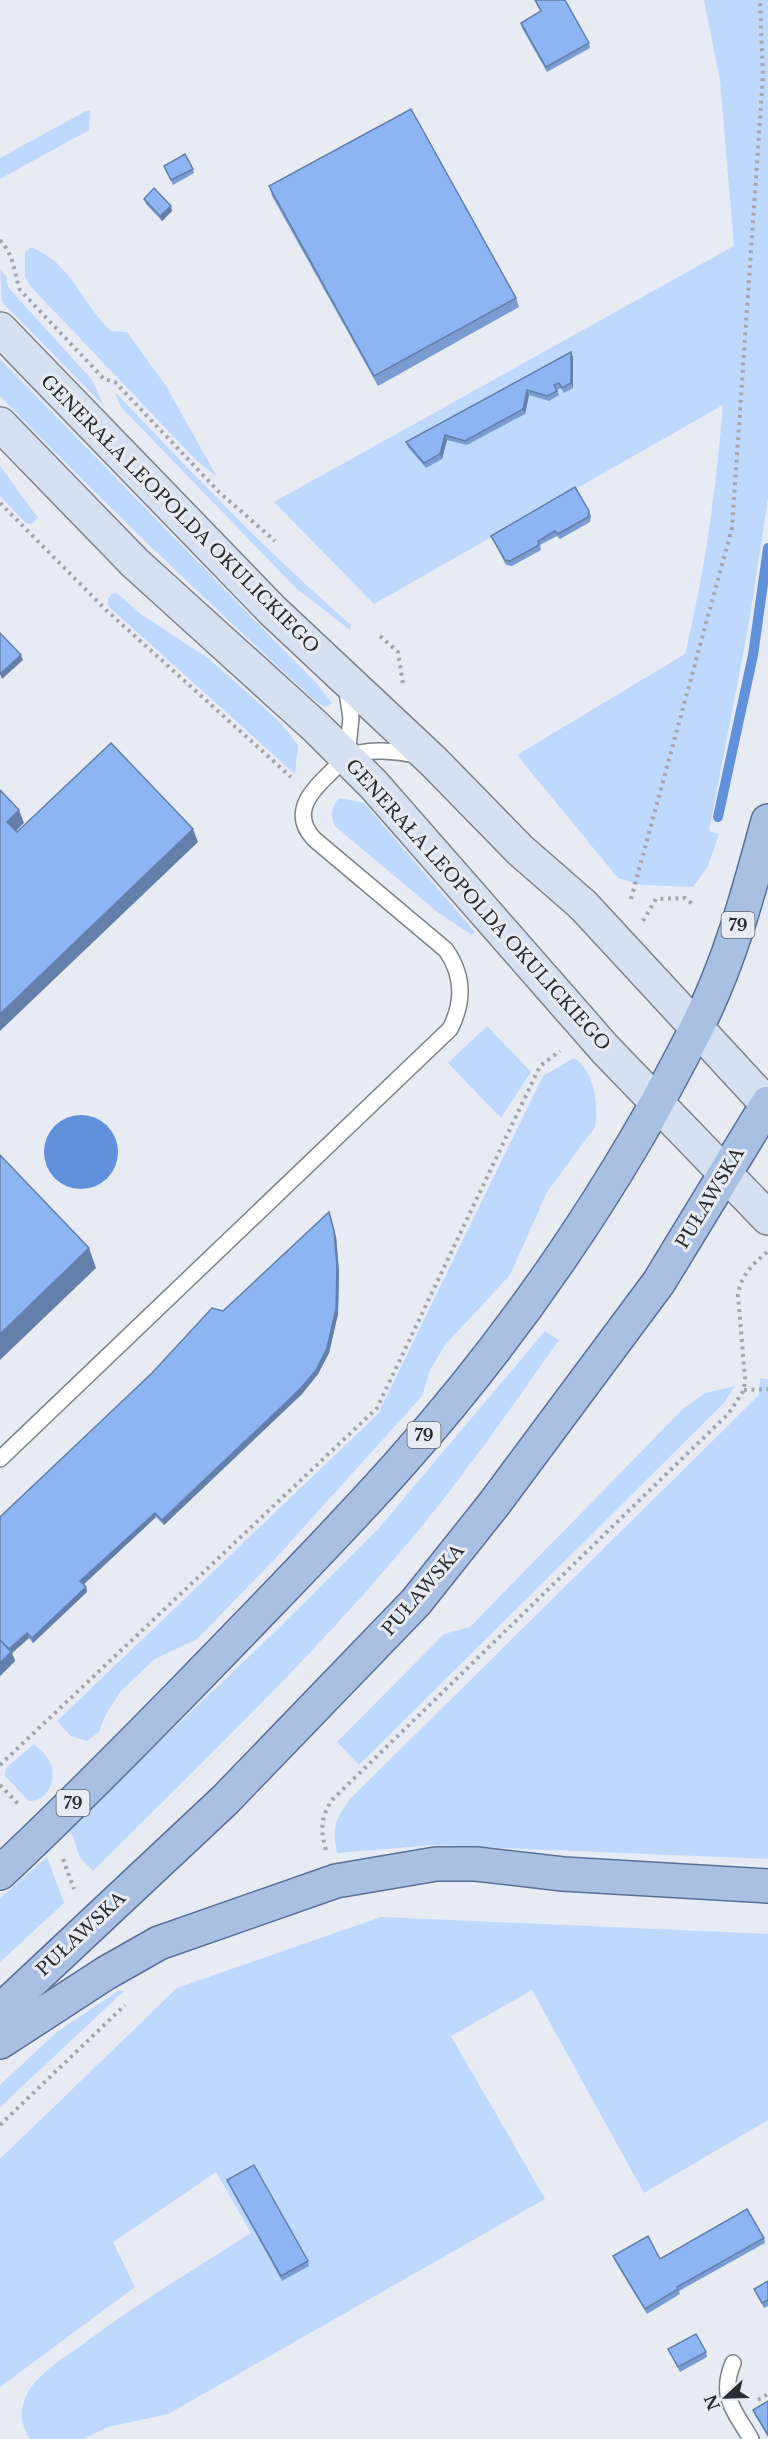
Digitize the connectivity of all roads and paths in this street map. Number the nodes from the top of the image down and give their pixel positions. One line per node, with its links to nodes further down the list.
1 (760, 0): 14 (path)
2 (0, 240): 6 (path)
3 (0, 329): 8 (main road, GENERAŁA LEOPOLDA OKULICKIEGO)
4 (0, 424): 10 (main road, GENERAŁA LEOPOLDA OKULICKIEGO)
5 (0, 503): 12 (path)
6 (275, 541)
7 (380, 636): 9 (path)
8 (343, 677): 10 (lane); 11 (main road, GENERAŁA LEOPOLDA OKULICKIEGO)
9 (402, 682)
10 (347, 757): 11 (lane); 12 (lane); 19 (main road, GENERAŁA LEOPOLDA OKULICKIEGO)
11 (430, 759): 17 (main road, GENERAŁA LEOPOLDA OKULICKIEGO)
12 (308, 796): 26 (lane)
13 (768, 821): 17 (main road, 79)
14 (631, 899)
15 (695, 906): 16 (path)
16 (642, 923)
17 (698, 1026): 19 (main road, 79); 20 (main road, GENERAŁA LEOPOLDA OKULICKIEGO)
18 (567, 1047): 27 (path)
19 (657, 1101): 21 (main road, GENERAŁA LEOPOLDA OKULICKIEGO); 32 (main road, 79)
20 (768, 1104): 21 (main road, PUŁAWSKA)
21 (725, 1171): 22 (main road, GENERAŁA LEOPOLDA OKULICKIEGO); 36 (main road, PUŁAWSKA)
22 (768, 1218)
23 (768, 1252): 25 (path)
24 (768, 1389): 25 (path)
25 (744, 1390): 29 (path)
26 (0, 1459)
27 (0, 1765)
28 (0, 1785): 30 (path)
29 (323, 1813)
30 (27, 1814)
31 (61, 1856): 34 (path)
32 (0, 1873)
33 (768, 1886): 37 (main road)
34 (74, 1889)
35 (130, 2001): 38 (path)
36 (0, 2011)
37 (0, 2042)
38 (0, 2125)
39 (733, 2363): 40 (lane)
40 (751, 2439)

